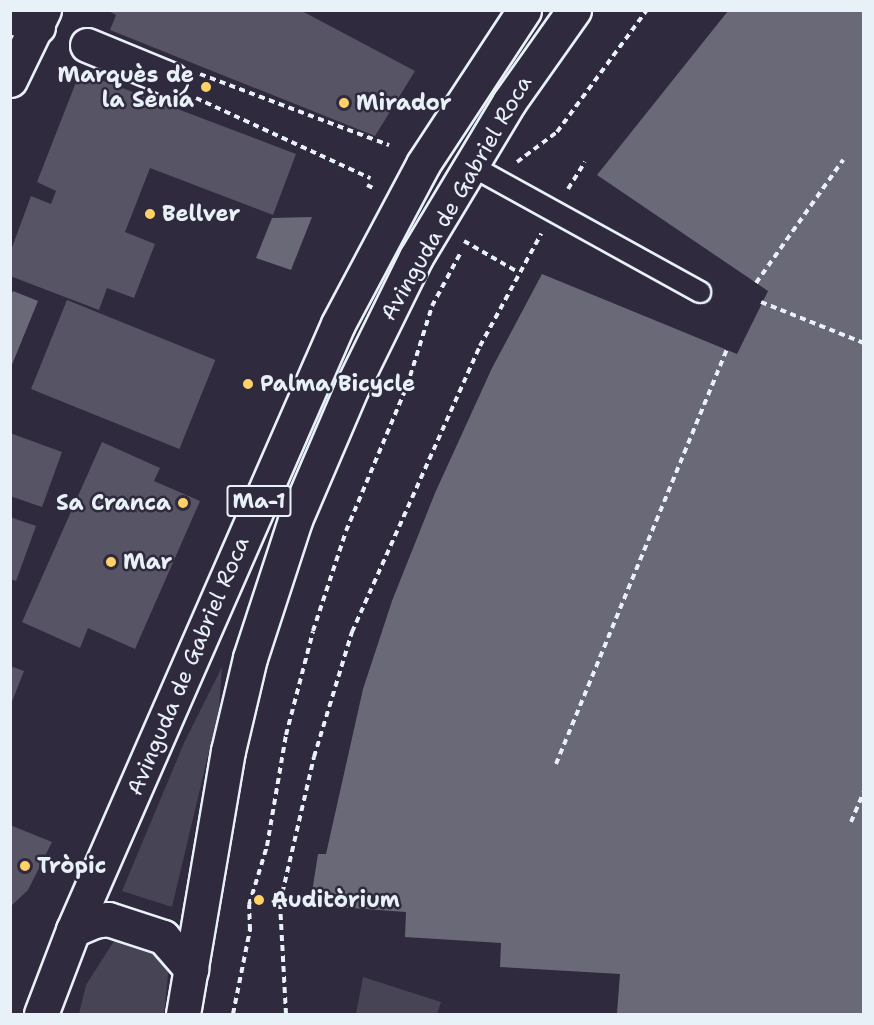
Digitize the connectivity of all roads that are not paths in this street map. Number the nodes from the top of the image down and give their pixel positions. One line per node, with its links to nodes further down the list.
1 (524, 10): 9 (main road, Avinguda de Gabriel Roca / Ma-1)
2 (574, 10): 7 (main road, Avinguda de Gabriel Roca / Ma-1)
3 (31, 18): 6 (main road)
4 (87, 45): 5 (main road)
5 (170, 79)
6 (10, 80)
7 (470, 165): 8 (lane); 10 (main road, Avinguda de Gabriel Roca / Ma-1)
8 (700, 292)
9 (73, 930): 10 (main road); 11 (main road, Avinguda de Gabriel Roca / Ma-1)
10 (191, 969): 12 (main road, Avinguda de Gabriel Roca / Ma-1)
11 (41, 1014)
12 (183, 1014)

